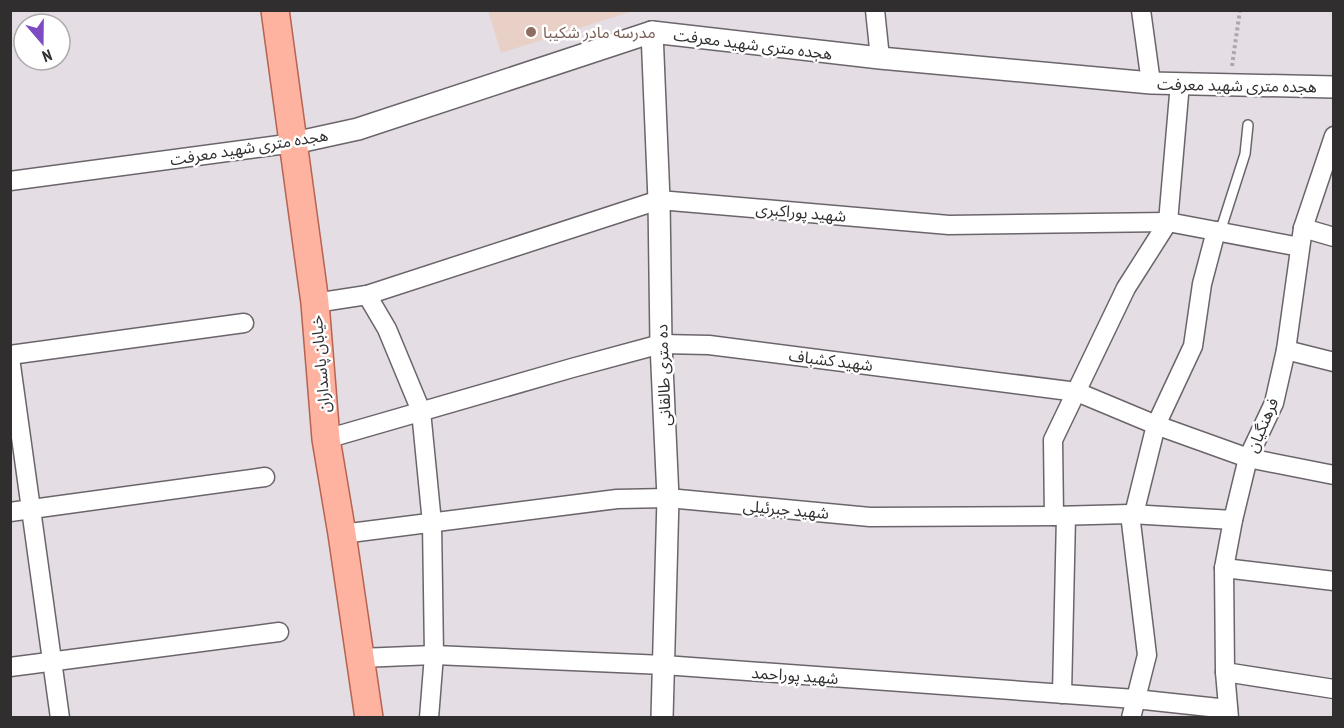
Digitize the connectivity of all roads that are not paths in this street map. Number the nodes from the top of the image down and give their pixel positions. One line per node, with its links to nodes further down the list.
1 (275, 10): 11 (main road, خیابان پاسداران)
2 (875, 10): 5 (street)
3 (1141, 10): 6 (street)
4 (652, 32): 5 (street, هجده متری شهید معرفت); 11 (street, هجده متری شهید معرفت); 13 (street, ده متری طالقانی)
5 (880, 58): 6 (street, هجده متری شهید معرفت)
6 (1151, 83): 7 (street, هجده متری شهید معرفت)
7 (1180, 84): 8 (street, هجده متری شهید معرفت); 14 (street)
8 (1334, 87)
9 (1248, 125): 16 (lane)
10 (1334, 136): 15 (street, فرهنگیان)
11 (294, 143): 12 (street, هجده متری شهید معرفت); 20 (main road, خیابان پاسداران)
12 (10, 181)
13 (659, 200): 14 (street, شهید پوراکبری); 19 (street, شهید پوراکبری); 22 (street, ده متری طالقانی)
14 (1168, 222): 16 (street, شهید پوراکبری); 26 (street)
15 (1303, 228): 17 (street); 18 (street, فرهنگیان)
16 (1218, 232): 18 (street, شهید پوراکبری); 28 (street)
17 (1334, 237)
18 (1300, 247): 23 (street, فرهنگیان)
19 (367, 296): 20 (street, شهید پوراکبری); 27 (street)
20 (315, 303): 29 (main road, خیابان پاسداران)
21 (244, 323): 24 (street)
22 (661, 345): 26 (street, شهید کشباف); 27 (street, شهید کشباف); 33 (street, ده متری طالقانی)
23 (1286, 350): 25 (street); 30 (street, فرهنگیان)
24 (10, 357): 34 (street)
25 (1334, 362)
26 (1077, 392): 28 (street, شهید کشباف); 37 (street)
27 (421, 411): 29 (street, شهید کشباف); 39 (street)
28 (1156, 425): 30 (street, شهید کشباف); 36 (street)
29 (326, 439): 40 (main road, خیابان پاسداران)
30 (1248, 458): 31 (street, شهید کشباف); 38 (street, فرهنگیان)
31 (1334, 475)
32 (265, 477): 34 (street)
33 (668, 498): 37 (street, شهید جبرئیلی); 39 (street, شهید جبرئیلی); 47 (street, ده متری طالقانی)
34 (32, 509): 35 (street); 46 (street)
35 (10, 512)
36 (1132, 514): 37 (street, شهید جبرئیلی); 38 (street, شهید جبرئیلی); 52 (street)
37 (1060, 516): 51 (street)
38 (1233, 520): 41 (street, فرهنگیان)
39 (432, 522): 40 (street, شهید جبرئیلی); 44 (street)
40 (342, 534): 45 (main road, خیابان پاسداران)
41 (1224, 568): 42 (street); 49 (street, فرهنگیان)
42 (1334, 581)
43 (279, 632): 46 (street)
44 (434, 655): 45 (street, شهید پوراحمد); 47 (street, شهید پوراحمد); 56 (street)
45 (360, 658): 55 (main road, خیابان پاسداران)
46 (52, 662): 48 (street); 54 (street)
47 (663, 665): 51 (street, شهید پوراحمد); 57 (street, ده متری طالقانی)
48 (10, 667)
49 (1225, 672): 50 (street); 53 (street, فرهنگیان)
50 (1334, 689)
51 (1062, 694): 52 (street, شهید پوراحمد)
52 (1135, 699): 53 (street, شهید پوراحمد); 58 (street)
53 (1229, 713)
54 (60, 717)
55 (369, 717)
56 (429, 717)
57 (662, 717)
58 (1131, 717)

